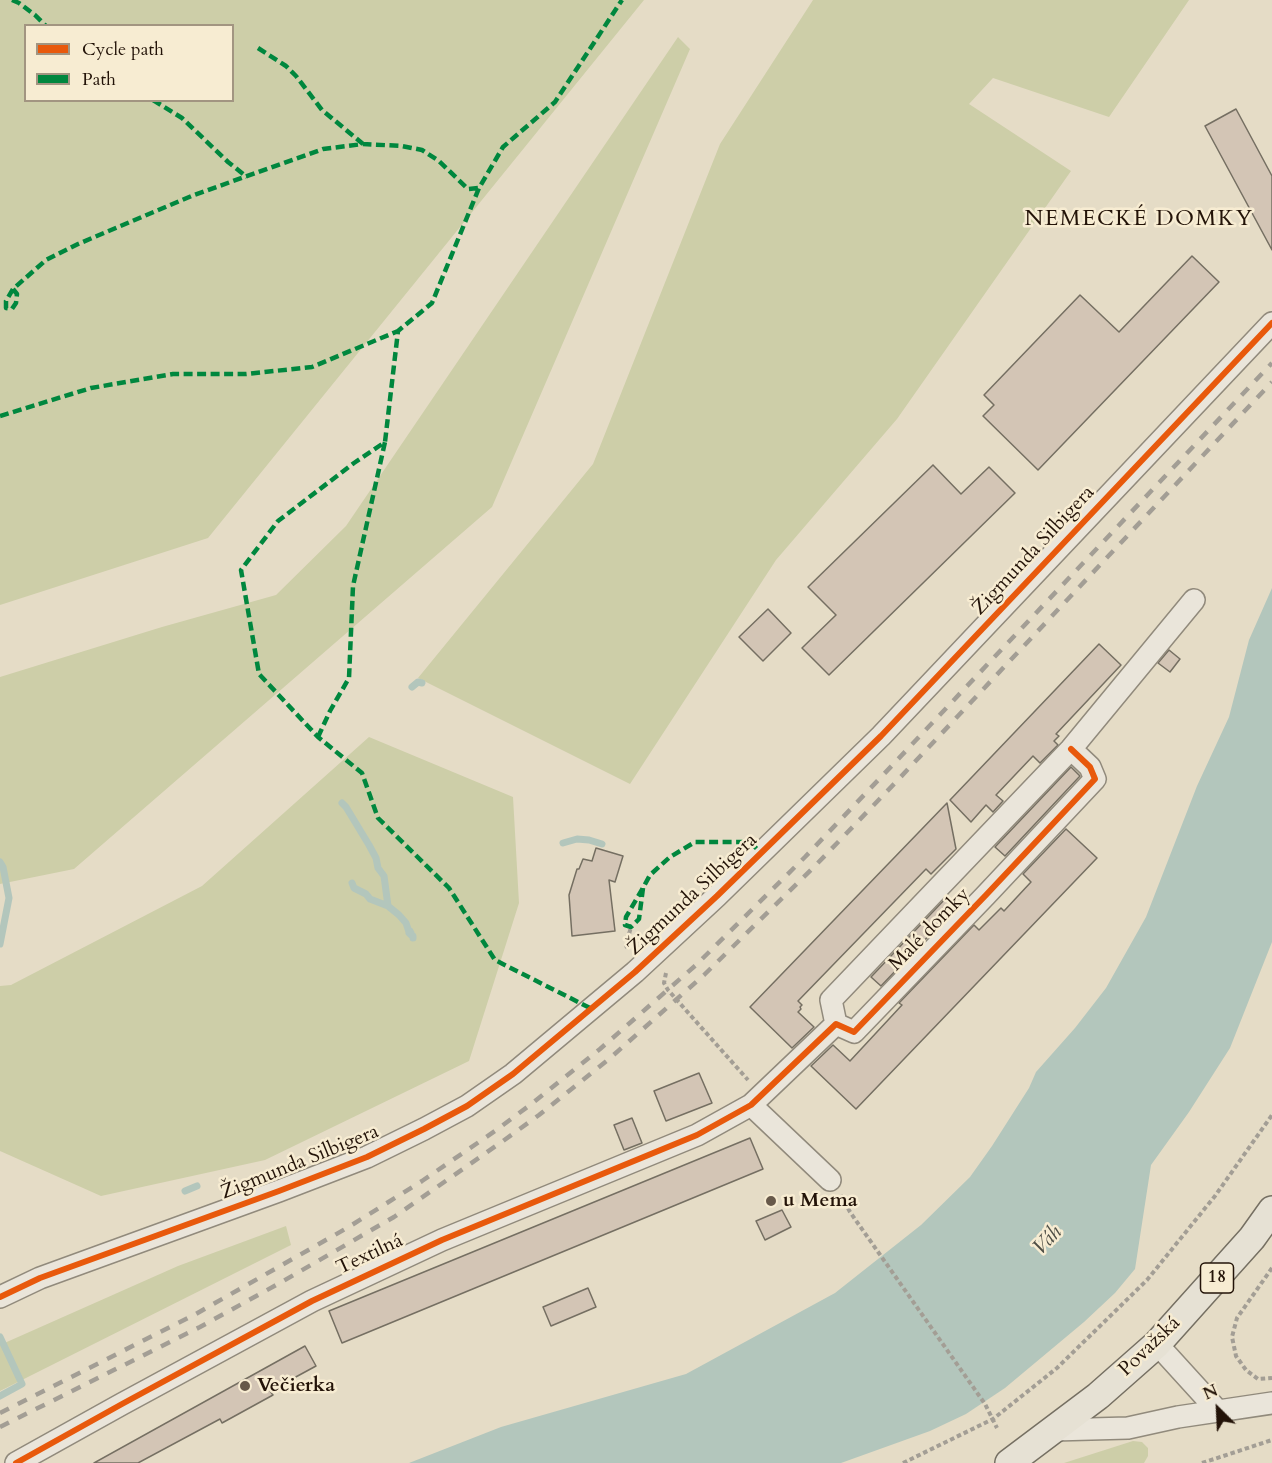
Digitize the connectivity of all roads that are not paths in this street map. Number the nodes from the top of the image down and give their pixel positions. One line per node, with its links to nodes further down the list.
1 (1272, 323): 8 (street, Žigmunda Silbigera)
2 (1194, 600): 3 (street, Malé domky)
3 (1071, 749): 4 (street, Malé domky); 4 (street, Malé domky)
4 (836, 1024): 5 (street)
5 (757, 1100): 6 (street); 13 (street, Textilná)
6 (830, 1180)
7 (1272, 1210): 9 (main road, Považská / 18)
8 (0, 1297)
9 (1157, 1344): 11 (street); 12 (main road, Považská / 18)
10 (1272, 1403): 11 (street)
11 (1218, 1411): 12 (street)
12 (1054, 1430): 14 (main road, Považská / 18)
13 (16, 1463)
14 (1009, 1463)

